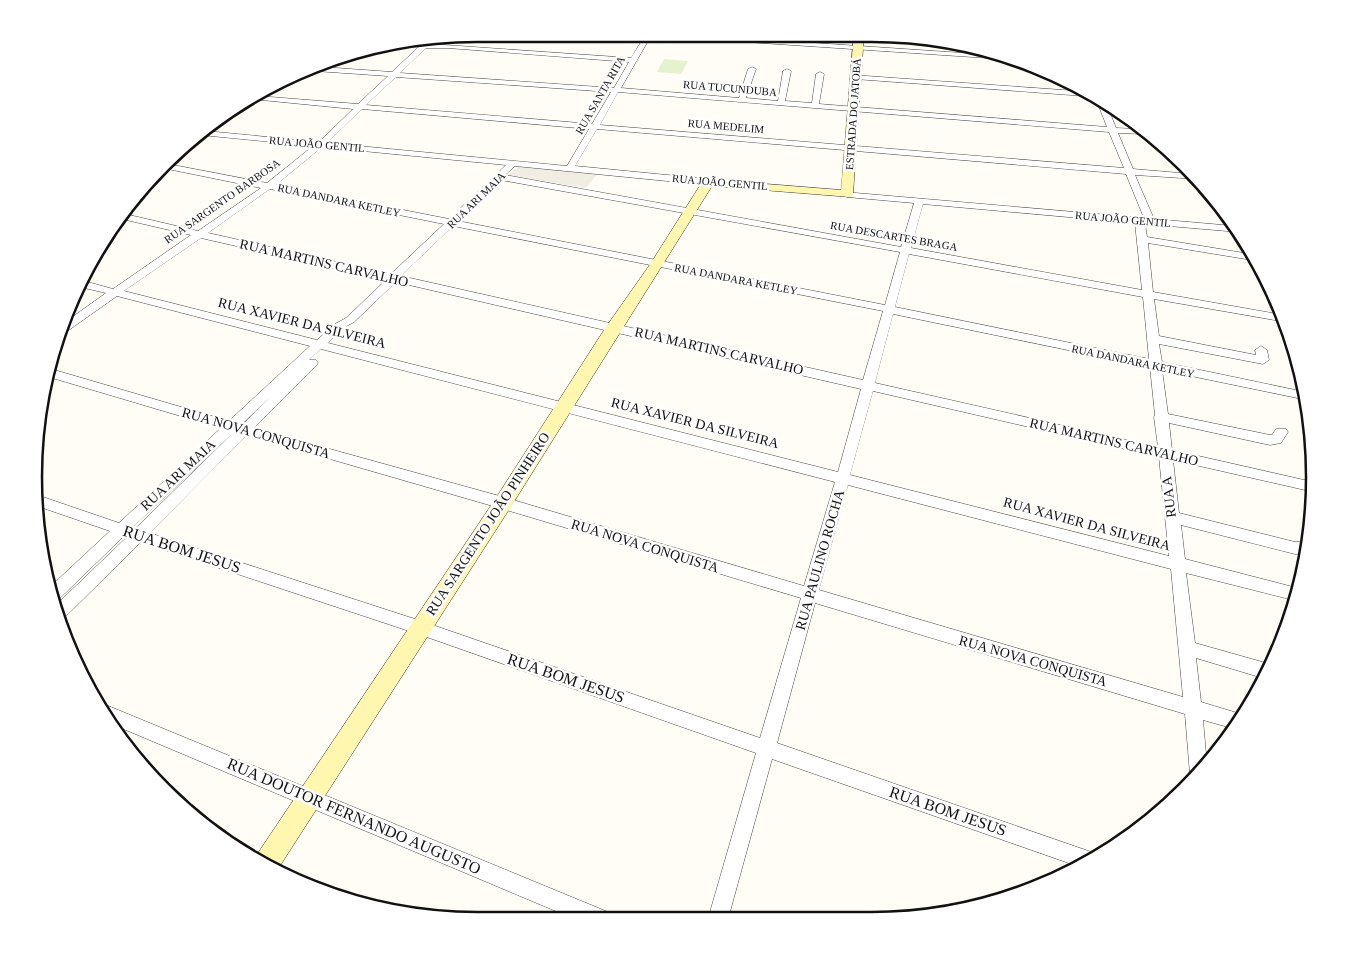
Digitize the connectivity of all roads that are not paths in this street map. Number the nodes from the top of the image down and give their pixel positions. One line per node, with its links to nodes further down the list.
1 (644, 42): 8 (street, RUA SANTA RITA)
2 (771, 42): 6 (street)
3 (858, 42): 6 (street, ESTRADA DO JATOBÁ)
4 (436, 44): 8 (street)
5 (421, 46): 12 (street, RUA SARGENTO BARBOSA)
6 (858, 48): 7 (street); 14 (street, ESTRADA DO JATOBÁ)
7 (983, 57)
8 (634, 60): 15 (street, RUA SANTA RITA)
9 (752, 69): 18 (street)
10 (328, 70): 12 (street, RUA TUCUNDUBA)
11 (787, 71): 19 (street)
12 (395, 74): 15 (street, RUA TUCUNDUBA); 20 (street, RUA SARGENTO BARBOSA)
13 (820, 74): 21 (street)
14 (855, 77): 16 (street); 22 (street, ESTRADA DO JATOBÁ)
15 (616, 90): 18 (street, RUA TUCUNDUBA); 24 (street, RUA SANTA RITA)
16 (1076, 93)
17 (264, 99): 20 (street, RUA MEDELIM)
18 (742, 100): 19 (street, RUA TUCUNDUBA)
19 (781, 104): 21 (street, RUA TUCUNDUBA)
20 (360, 107): 24 (street, RUA MEDELIM); 28 (street, RUA SARGENTO BARBOSA)
21 (815, 107): 22 (street, RUA TUCUNDUBA)
22 (853, 110): 25 (street, RUA TUCUNDUBA); 29 (street, ESTRADA DO JATOBÁ)
23 (1105, 111): 25 (street, RUA A)
24 (595, 126): 29 (street, RUA MEDELIM); 32 (street, RUA SANTA RITA)
25 (1113, 130): 26 (street, RUA TUCUNDUBA); 33 (street, RUA A)
26 (1135, 132)
27 (211, 134): 28 (street, RUA JOÃO GENTIL)
28 (321, 144): 30 (street, RUA JOÃO GENTIL); 37 (street, RUA SARGENTO BARBOSA)
29 (850, 148): 33 (street, RUA MEDELIM); 38 (street, ESTRADA DO JATOBÁ)
30 (514, 162): 32 (street, RUA JOÃO GENTIL); 35 (street, RUA ARI MAIA)
31 (173, 167): 37 (street, RUA DANDARA KETLEY)
32 (570, 168): 36 (street, RUA JOÃO GENTIL)
33 (1131, 171): 34 (street, RUA MEDELIM); 42 (street, RUA A)
34 (1185, 176)
35 (499, 177): 40 (street, RUA DESCARTES BRAGA); 43 (street, RUA ARI MAIA)
36 (708, 182): 38 (street, RUA JOÃO GENTIL); 40 (street, RUA SARGENTO JOÃO PINHEIRO)
37 (269, 186): 43 (street, RUA DANDARA KETLEY); 45 (street, RUA SARGENTO BARBOSA)
38 (847, 194): 39 (street, RUA JOÃO GENTIL)
39 (919, 200): 42 (street, RUA JOÃO GENTIL); 47 (street, RUA PAULINO ROCHA)
40 (691, 211): 47 (street, RUA DESCARTES BRAGA); 49 (street, RUA SARGENTO JOÃO PINHEIRO)
41 (128, 218): 45 (street, RUA MARTINS CARVALHO)
42 (1145, 221): 44 (street, RUA JOÃO GENTIL); 46 (street, RUA A)
43 (451, 223): 49 (street, RUA DANDARA KETLEY); 50 (street, RUA ARI MAIA)
44 (1228, 228)
45 (198, 234): 50 (street, RUA MARTINS CARVALHO); 52 (street, RUA SARGENTO BARBOSA)
46 (1141, 239): 48 (street); 53 (street, RUA A)
47 (905, 251): 53 (street, RUA DESCARTES BRAGA); 54 (street, RUA PAULINO ROCHA)
48 (1246, 256)
49 (658, 263): 54 (street, RUA DANDARA KETLEY); 57 (street, RUA SARGENTO JOÃO PINHEIRO)
50 (393, 278): 57 (street, RUA MARTINS CARVALHO); 59 (street, RUA ARI MAIA)
51 (87, 285): 52 (street, RUA XAVIER DA SILVEIRA)
52 (114, 292): 56 (street, RUA SARGENTO BARBOSA); 59 (street, RUA XAVIER DA SILVEIRA)
53 (1148, 293): 55 (street, RUA DESCARTES BRAGA); 58 (street, RUA A)
54 (888, 309): 61 (street, RUA DANDARA KETLEY); 63 (street, RUA PAULINO ROCHA)
55 (1275, 317)
56 (72, 322)
57 (614, 327): 63 (street, RUA MARTINS CARVALHO); 65 (street, RUA SARGENTO JOÃO PINHEIRO)
58 (1153, 338): 60 (street); 61 (street, RUA A)
59 (324, 345): 65 (street, RUA XAVIER DA SILVEIRA); 67 (street, RUA ARI MAIA)
60 (1261, 350)
61 (1156, 366): 64 (street, RUA DANDARA KETLEY); 66 (street, RUA A)
62 (55, 374): 67 (street, RUA NOVA CONQUISTA)
63 (868, 385): 69 (street, RUA MARTINS CARVALHO); 70 (street, RUA PAULINO ROCHA)
64 (1298, 394)
65 (564, 406): 70 (street, RUA XAVIER DA SILVEIRA); 73 (street, RUA SARGENTO JOÃO PINHEIRO)
66 (1160, 417): 68 (street); 69 (street, RUA A)
67 (237, 428): 73 (street, RUA NOVA CONQUISTA); 75 (street, RUA ARI MAIA); 76 (street, RUA ARI MAIA)
68 (1281, 432)
69 (1164, 454): 71 (street, RUA MARTINS CARVALHO); 74 (street, RUA A)
70 (843, 477): 78 (street, RUA XAVIER DA SILVEIRA); 81 (street, RUA PAULINO ROCHA)
71 (1306, 485)
72 (43, 501): 75 (street, RUA BOM JESUS)
73 (504, 503): 81 (street, RUA NOVA CONQUISTA); 83 (street, RUA SARGENTO JOÃO PINHEIRO)
74 (1172, 517): 77 (street); 78 (street, RUA A)
75 (120, 529): 76 (street, RUA BOM JESUS); 79 (street, RUA ARI MAIA)
76 (139, 535): 82 (street, RUA ARI MAIA); 83 (street, RUA BOM JESUS)
77 (1301, 548)
78 (1177, 565): 80 (street, RUA XAVIER DA SILVEIRA); 84 (street, RUA A)
79 (57, 590)
80 (1291, 593)
81 (809, 595): 86 (street, RUA NOVA CONQUISTA); 89 (street, RUA PAULINO ROCHA)
82 (63, 608)
83 (421, 628): 89 (street, RUA BOM JESUS); 91 (street, RUA SARGENTO JOÃO PINHEIRO)
84 (1187, 648): 85 (street); 86 (street, RUA A)
85 (1262, 670)
86 (1193, 708): 88 (street, RUA NOVA CONQUISTA); 90 (street, RUA A)
87 (115, 718): 91 (street, RUA DOUTOR FERNANDO AUGUSTO)
88 (1232, 720)
89 (767, 748): 92 (street, RUA BOM JESUS); 95 (street, RUA PAULINO ROCHA)
90 (1197, 766)
91 (309, 797): 93 (street, RUA SARGENTO JOÃO PINHEIRO); 94 (street, RUA DOUTOR FERNANDO AUGUSTO)
92 (1082, 858)
93 (269, 859)
94 (584, 912)
95 (720, 912)

